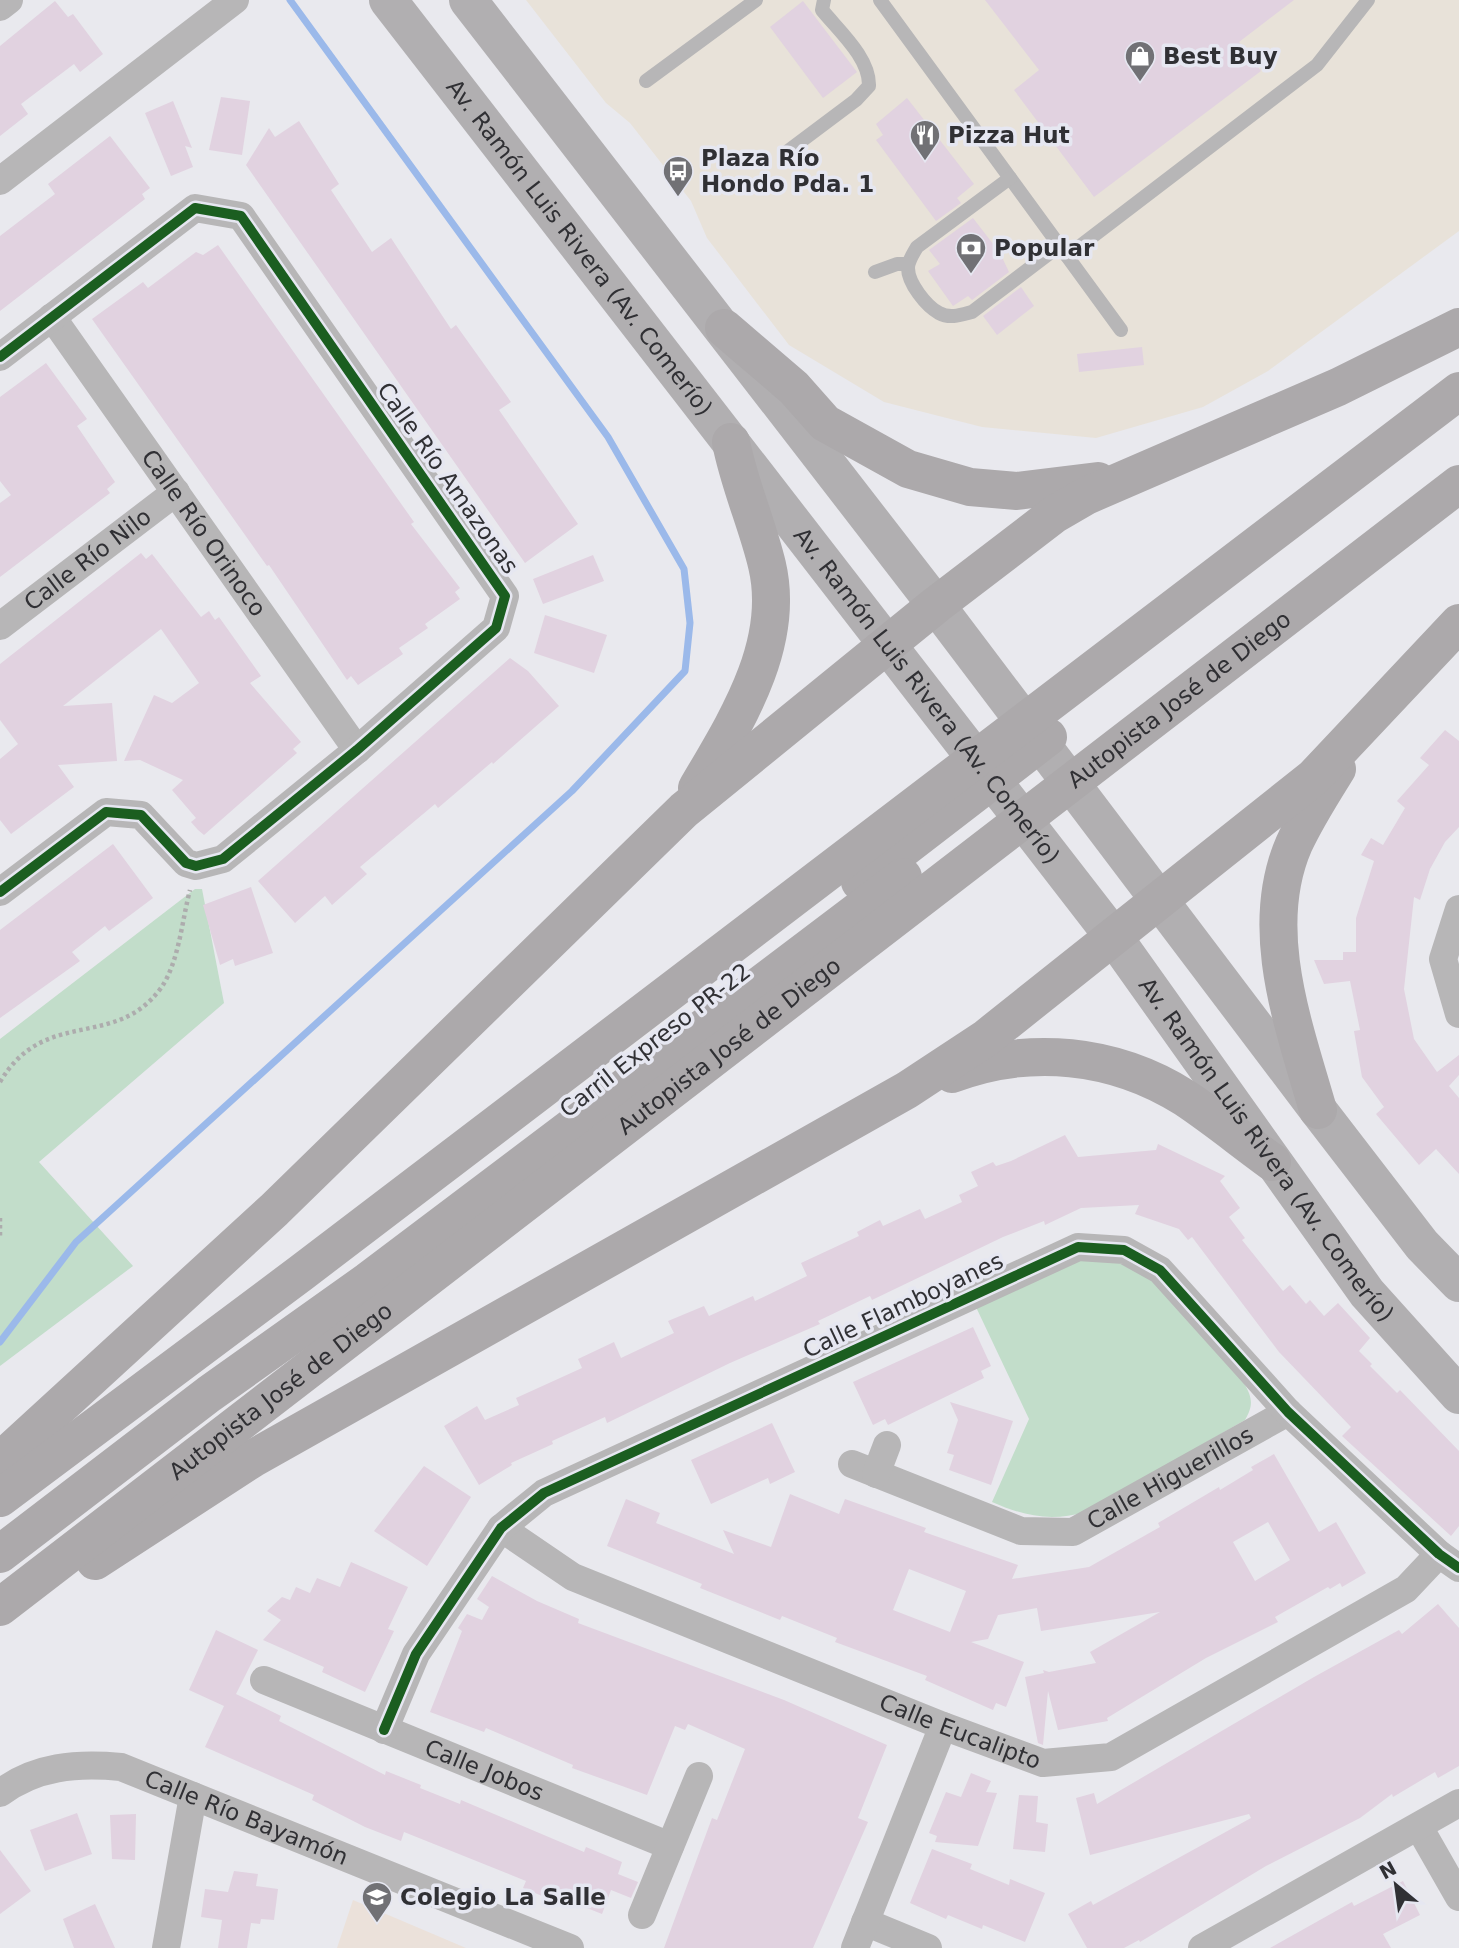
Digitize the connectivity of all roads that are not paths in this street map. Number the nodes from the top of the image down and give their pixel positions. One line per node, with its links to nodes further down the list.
1 (9, 0): 8 (street)
2 (235, 0): 13 (street)
3 (388, 0): 24 (main road, Av. Ramón Luis Rivera (Av. Comerío))
4 (756, 0): 10 (lane)
5 (824, 0): 11 (lane)
6 (880, 0): 12 (lane)
7 (1368, 0): 14 (lane)
8 (0, 7)
9 (477, 7): 19 (main road)
10 (646, 81)
11 (784, 154)
12 (1010, 178): 14 (lane); 15 (lane)
13 (0, 181)
14 (1063, 251): 15 (lane); 20 (lane)
15 (907, 264): 16 (lane)
16 (875, 272)
17 (52, 317): 21 (street, Calle Río Amazonas); 28 (street, Calle Río Orinoco); 35 (street, Calle Río Amazonas)
18 (1459, 327): 26 (highway)
19 (724, 328): 26 (highway); 29 (main road)
20 (1121, 330)
21 (0, 356)
22 (1459, 391): 33 (highway, Autopista José de Diego)
23 (1459, 424): 33 (highway)
24 (731, 442): 32 (main road, Av. Ramón Luis Rivera (Av. Comerío)); 36 (highway)
25 (1459, 455): 33 (highway)
26 (1125, 477): 29 (highway)
27 (1459, 484): 33 (highway, Autopista José de Diego)
28 (176, 492): 31 (street, Calle Río Nilo); 35 (street, Calle Río Orinoco)
29 (936, 605): 32 (highway); 39 (main road)
30 (1459, 624): 34 (highway)
31 (0, 626)
32 (887, 644): 36 (highway); 41 (main road, Av. Ramón Luis Rivera (Av. Comerío))
33 (1114, 701): 37 (highway, Autopista José de Diego); 37 (highway, Autopista José de Diego)
34 (1363, 727): 39 (highway); 44 (highway)
35 (357, 751): 38 (street, Calle Río Amazonas)
36 (684, 810): 50 (highway)
37 (930, 841): 51 (highway, Autopista José de Diego); 53 (highway, Carril Expreso PR-22); 55 (highway, Autopista José de Diego)
38 (0, 892)
39 (1157, 899): 41 (highway); 44 (main road)
40 (1459, 909): 42 (street)
41 (1113, 936): 43 (highway); 45 (main road, Av. Ramón Luis Rivera (Av. Comerío))
42 (1459, 1014)
43 (907, 1090): 45 (highway); 56 (highway)
44 (1318, 1110): 46 (main road)
45 (1272, 1162): 47 (main road, Av. Ramón Luis Rivera (Av. Comerío))
46 (1459, 1283)
47 (1459, 1395)
48 (1288, 1412): 49 (street, Calle Higuerillos); 52 (street, Calle Flamboyanes); 54 (street, Calle Flamboyanes)
49 (887, 1445)
50 (0, 1461)
51 (0, 1498)
52 (501, 1528): 58 (street, Calle Eucalipto); 59 (street, Calle Flamboyanes)
53 (0, 1554)
54 (1449, 1561): 58 (street, Calle Eucalipto)
55 (0, 1606)
56 (0, 1624)
57 (264, 1680): 59 (street, Calle Jobos)
58 (943, 1726): 68 (street)
59 (384, 1730): 65 (street, Calle Jobos)
60 (699, 1776): 65 (street)
61 (0, 1793): 62 (street, Calle Río Bayamón)
62 (193, 1796): 69 (street); 70 (street, Calle Río Bayamón)
63 (1459, 1803): 64 (street)
64 (1419, 1827): 66 (street); 72 (street)
65 (670, 1846): 67 (street)
66 (1459, 1897)
67 (642, 1915)
68 (860, 1935): 71 (street)
69 (166, 1948)
70 (570, 1948)
71 (928, 1948)
72 (1202, 1948)

